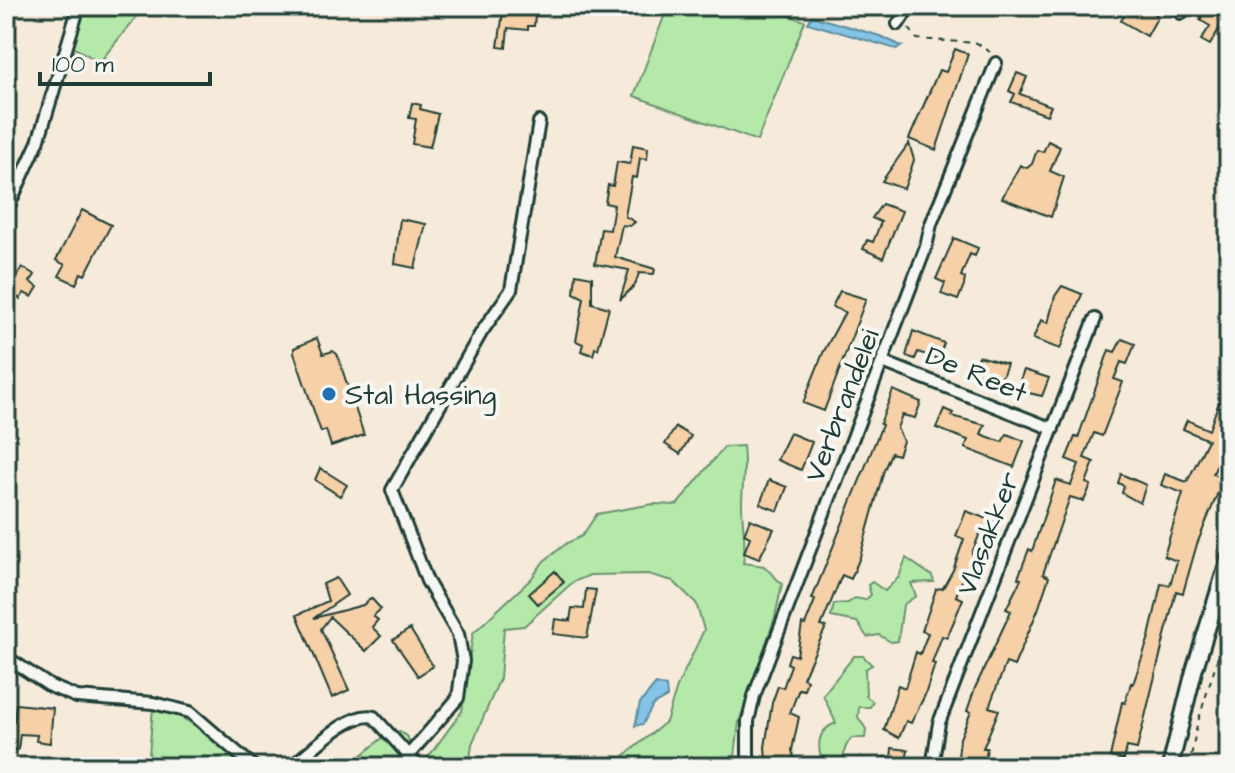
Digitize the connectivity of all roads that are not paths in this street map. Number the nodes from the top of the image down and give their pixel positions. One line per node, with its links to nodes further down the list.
1 (79, 6): 6 (street)
2 (910, 6): 3 (street)
3 (898, 24)
4 (996, 63): 8 (street, Verbrandelei)
5 (539, 122): 12 (street)
6 (6, 212)
7 (1095, 319): 9 (street, Vlasakker)
8 (883, 362): 9 (street, De Reet); 16 (street, Verbrandelei)
9 (1053, 429): 17 (street, Vlasakker)
10 (1229, 558): 18 (main road)
11 (6, 657): 13 (street)
12 (407, 757): 14 (street); 15 (street)
13 (254, 767)
14 (291, 767)
15 (419, 767)
16 (748, 767)
17 (932, 767)
18 (1170, 767)

